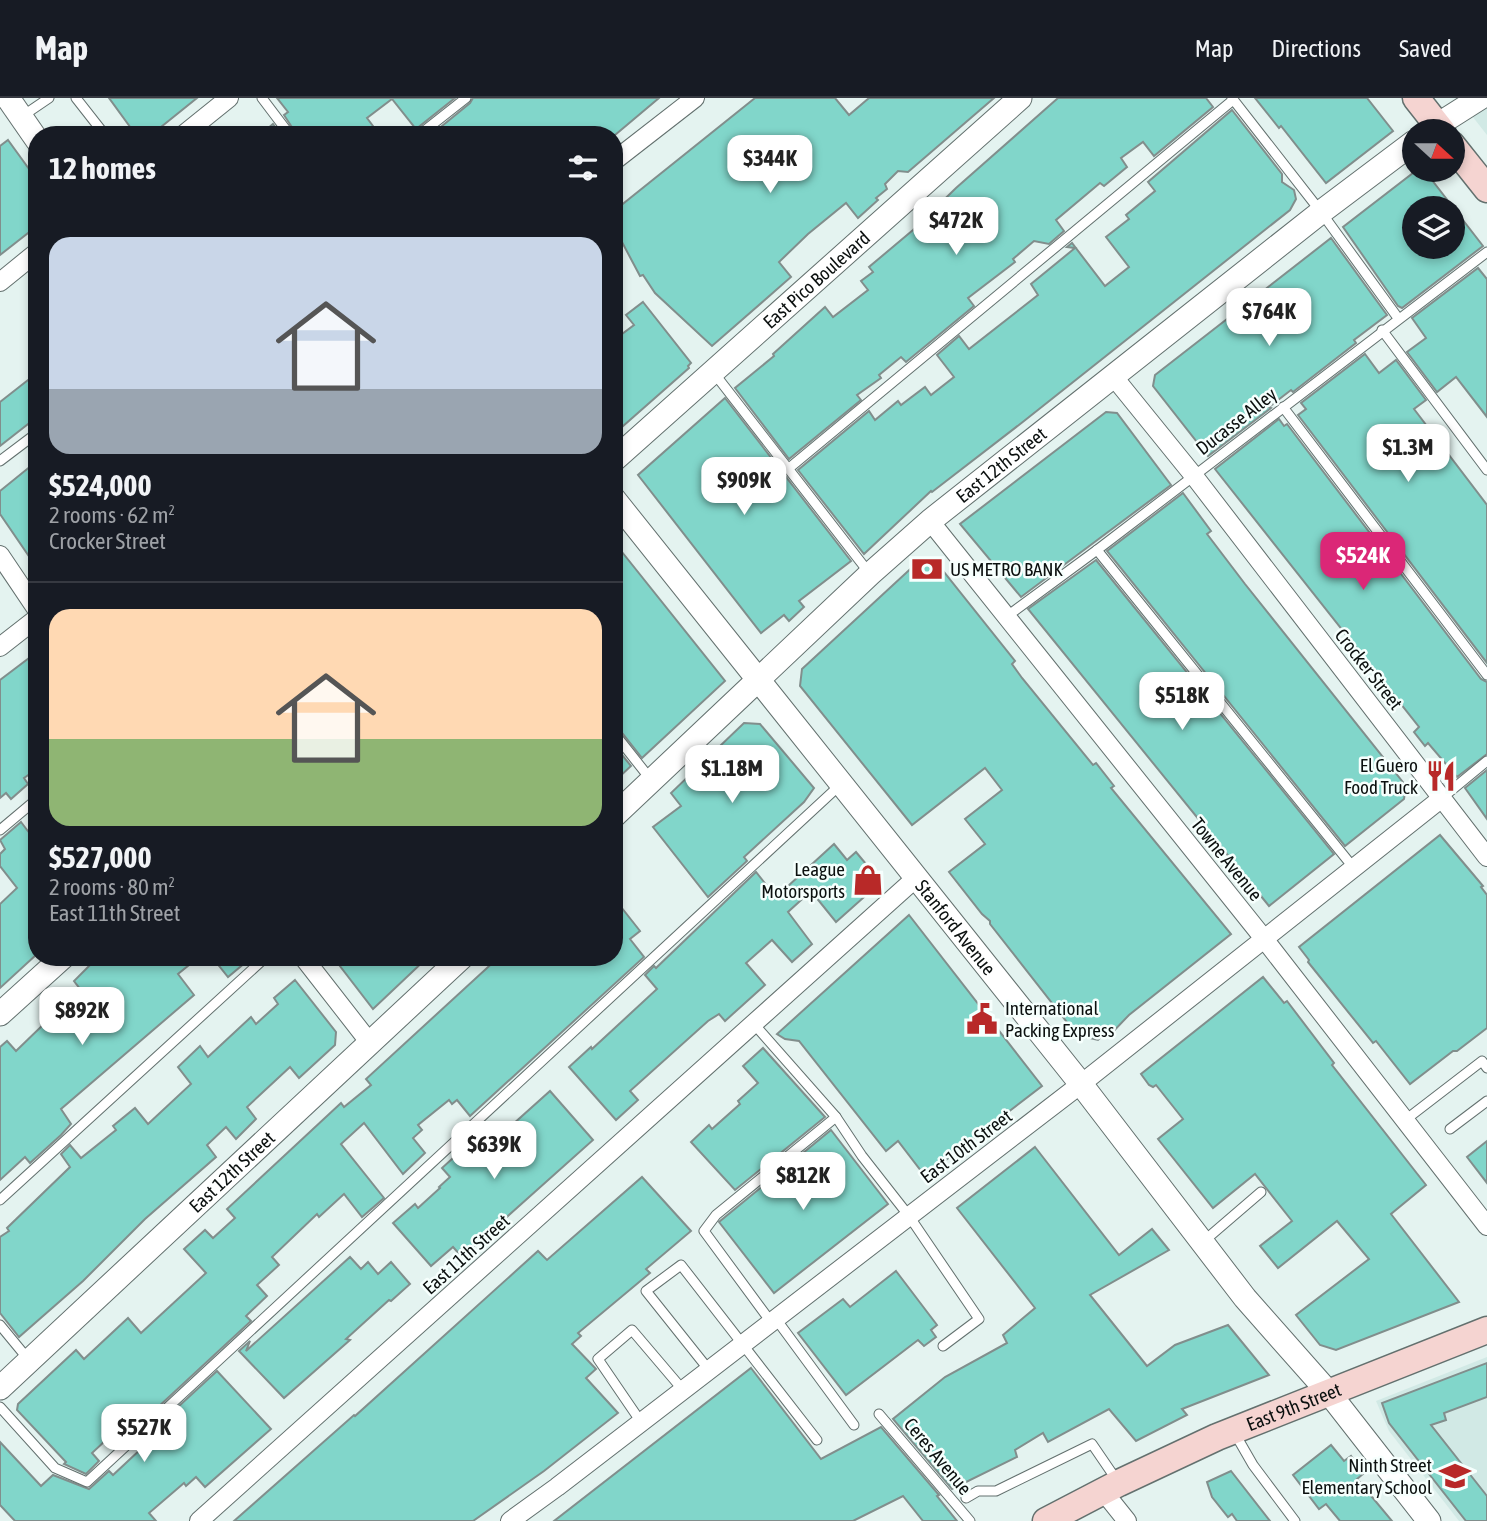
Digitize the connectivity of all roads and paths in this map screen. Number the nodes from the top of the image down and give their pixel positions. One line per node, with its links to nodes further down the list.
1 (49, 98): 11 (lane)
2 (76, 98): 14 (lane)
3 (229, 98): 15 (street)
4 (262, 98): 16 (lane)
5 (466, 98): 17 (lane)
6 (695, 98): 20 (street)
7 (1020, 98): 29 (street, East Pico Boulevard)
8 (1416, 98): 12 (main road)
9 (1480, 98): 13 (street)
10 (1232, 99): 23 (lane); 35 (lane)
11 (12, 107): 18 (street)
12 (1430, 119)
13 (1456, 119)
14 (98, 126)
15 (194, 126)
16 (283, 126)
17 (430, 126)
18 (28, 128)
19 (1402, 151): 23 (street, East 12th Street)
20 (623, 154)
21 (1465, 163): 22 (main road)
22 (1487, 189)
23 (1321, 212): 27 (lane); 30 (street, East 12th Street)
24 (1487, 252): 27 (lane, Ducasse Alley)
25 (28, 259): 26 (street)
26 (0, 282)
27 (1398, 318): 28 (lane, Ducasse Alley)
28 (1382, 330): 31 (lane, Ducasse Alley); 36 (lane)
29 (713, 371): 33 (street, East Pico Boulevard); 35 (lane)
30 (1113, 376): 37 (street, Crocker Street); 39 (street, East 12th Street)
31 (1283, 407): 37 (lane, Ducasse Alley); 47 (lane)
32 (28, 440): 34 (lane)
33 (623, 452)
34 (0, 461)
35 (788, 469): 42 (lane)
36 (1487, 470)
37 (1194, 475): 40 (lane, Ducasse Alley); 53 (street, Crocker Street)
38 (623, 510): 48 (street, Stanford Avenue)
39 (930, 521): 42 (street, East 12th Street); 44 (street, Towne Avenue)
40 (1097, 550): 44 (lane, Ducasse Alley); 58 (lane)
41 (0, 555): 43 (street)
42 (870, 574): 48 (street, East 12th Street)
43 (28, 597)
44 (1006, 617): 60 (street, Towne Avenue)
45 (28, 625): 46 (street)
46 (0, 647)
47 (1487, 675)
48 (758, 679): 51 (street, East 12th Street); 52 (street, Stanford Avenue)
49 (623, 744): 51 (lane)
50 (1487, 761): 53 (lane)
51 (652, 781): 55 (street, East 12th Street)
52 (842, 783): 59 (street, Stanford Avenue); 89 (lane)
53 (1442, 798): 57 (street, Crocker Street); 58 (street, East 10th Street)
54 (28, 807): 56 (lane)
55 (623, 808)
56 (0, 830)
57 (1486, 855)
58 (1353, 867): 60 (street, East 10th Street)
59 (916, 877): 66 (street, East 11th Street); 69 (street, Stanford Avenue)
60 (1265, 940): 69 (street, East 10th Street); 72 (street, Towne Avenue)
61 (53, 966): 65 (street)
62 (256, 966): 75 (lane)
63 (310, 966): 67 (street)
64 (452, 966): 67 (street, East 12th Street)
65 (0, 1014)
66 (754, 1024): 71 (lane); 97 (street, East 11th Street)
67 (370, 1043): 84 (street, East 12th Street)
68 (1487, 1068): 72 (lane)
69 (1081, 1084): 76 (street, East 10th Street); 78 (street, Stanford Avenue)
70 (1487, 1101): 73 (lane)
71 (836, 1117): 76 (lane); 79 (lane)
72 (1405, 1121): 77 (street, Towne Avenue)
73 (1450, 1129)
74 (1261, 1192): 78 (lane)
75 (0, 1200)
76 (909, 1216): 79 (street, East 10th Street); 83 (lane)
77 (1487, 1226)
78 (1202, 1243): 88 (street, Stanford Avenue)
79 (773, 1320): 82 (street, East 10th Street); 92 (lane)
80 (0, 1325): 84 (lane)
81 (1487, 1330): 88 (main road, East 9th Street)
82 (743, 1344): 85 (street, East 10th Street); 85 (lane); 94 (lane)
83 (943, 1346)
84 (29, 1360): 86 (street, East 12th Street)
85 (709, 1370): 87 (street, East 10th Street)
86 (0, 1388)
87 (683, 1390): 91 (street, East 10th Street); 91 (lane)
88 (1329, 1393): 93 (main road, East 9th Street); 103 (street, Stanford Avenue)
89 (0, 1407)
90 (879, 1414): 99 (lane, Ceres Avenue)
91 (641, 1422): 98 (street, East 10th Street)
92 (854, 1426)
93 (1233, 1430): 95 (main road, East 9th Street); 102 (lane)
94 (817, 1440)
95 (1111, 1487): 96 (lane); 100 (main road, East 9th Street); 101 (street)
96 (966, 1498)
97 (199, 1521)
98 (510, 1521)
99 (970, 1521)
100 (1046, 1521)
101 (1127, 1521)
102 (1295, 1521)
103 (1429, 1521)

